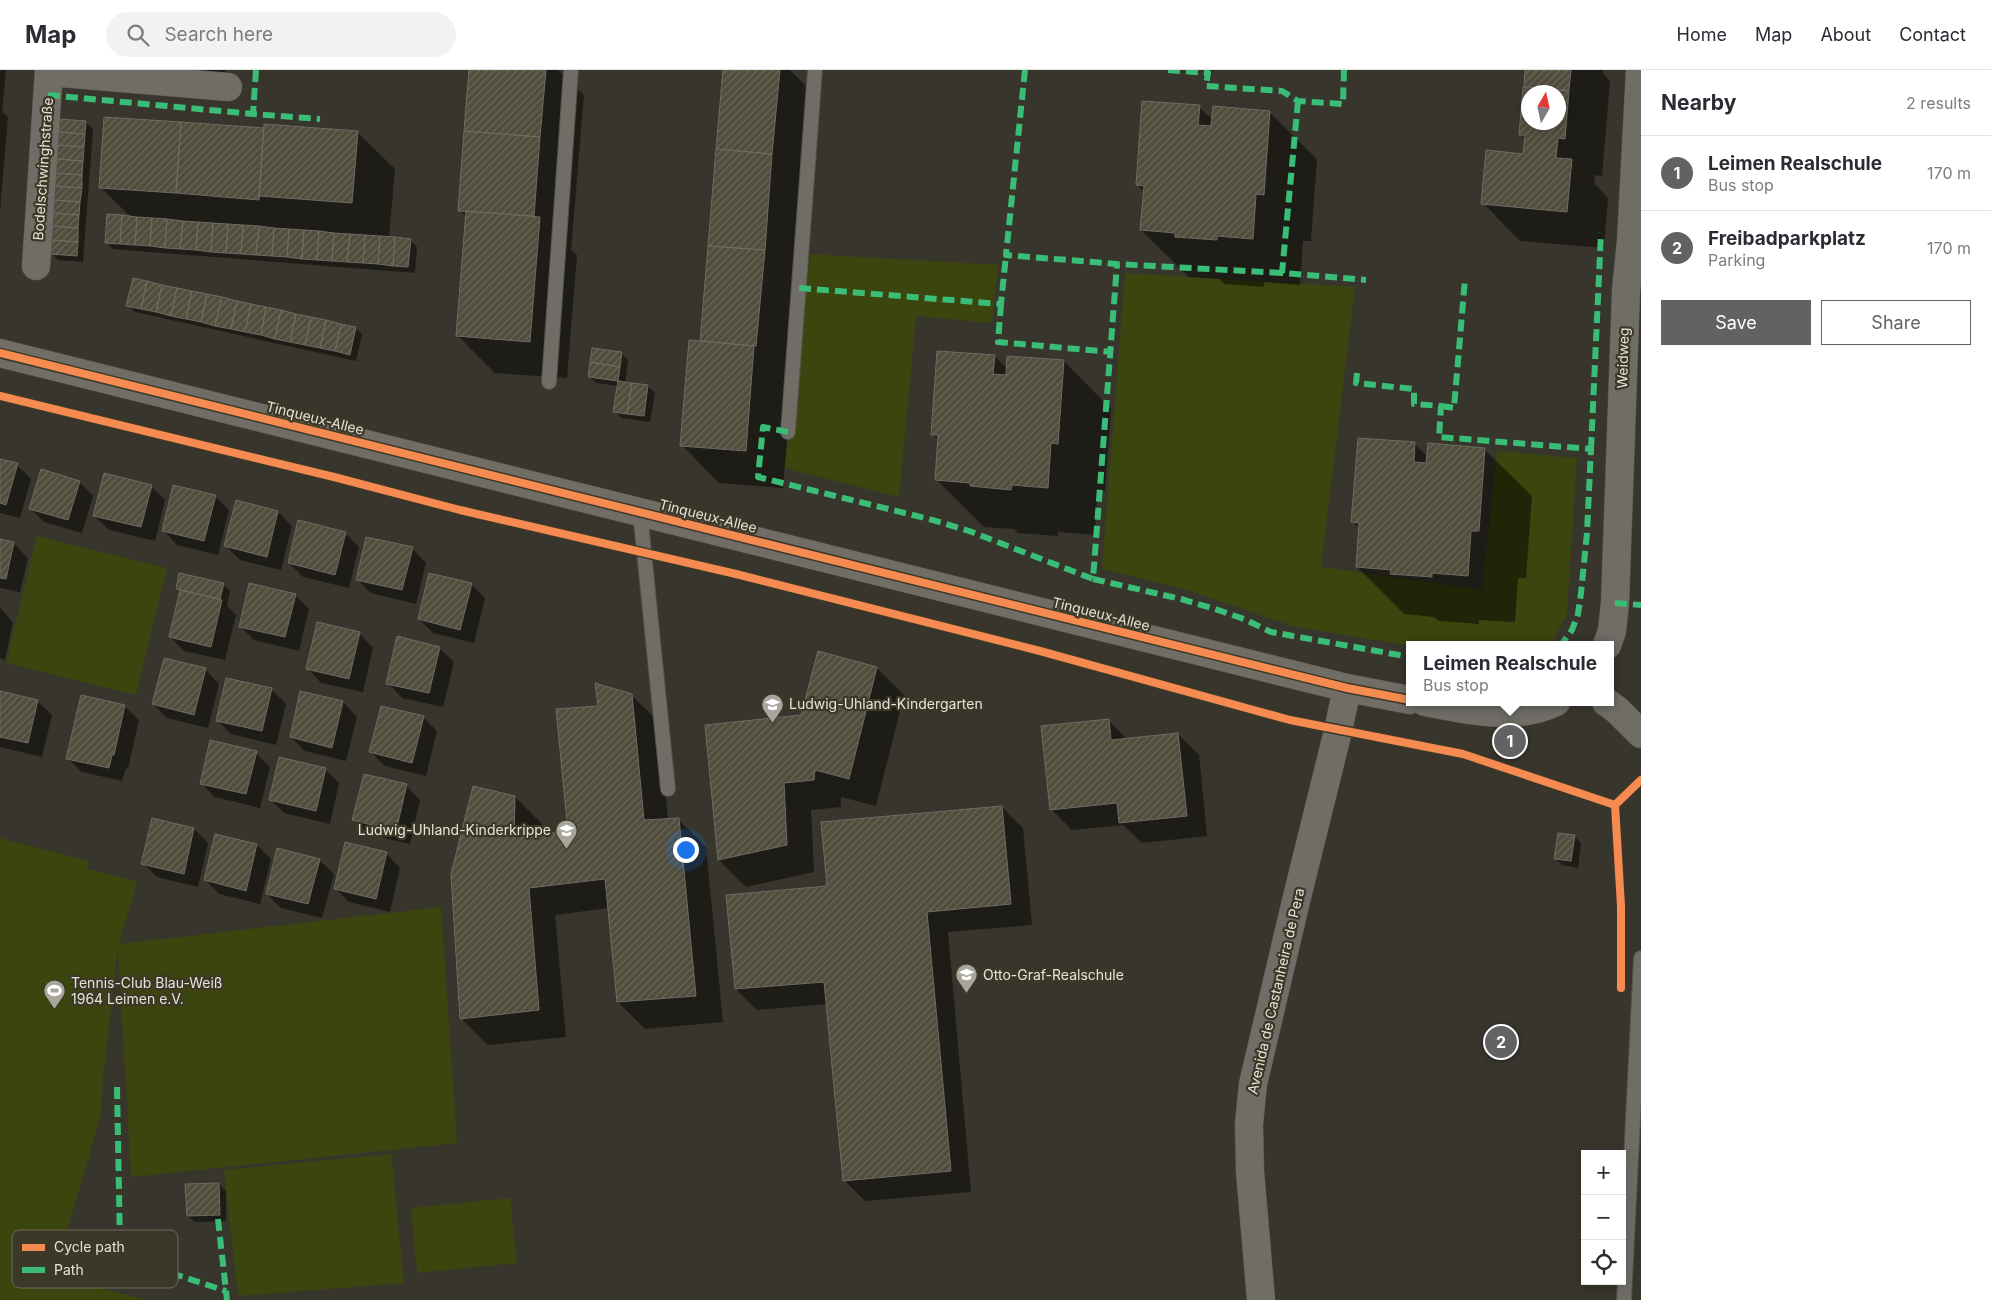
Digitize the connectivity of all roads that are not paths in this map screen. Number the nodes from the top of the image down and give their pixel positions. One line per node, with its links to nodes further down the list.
1 (571, 70): 8 (lane)
2 (815, 70): 9 (lane)
3 (1640, 70): 11 (street, Weidweg)
4 (49, 71): 5 (street, Bodelschwinghstraße); 6 (street, Bodelschwinghstraße)
5 (228, 87)
6 (36, 266)
7 (0, 354): 10 (street, Tinqueux-Allee)
8 (549, 382)
9 (788, 432)
10 (640, 512): 12 (street, Tinqueux-Allee); 18 (lane)
11 (1608, 641)
12 (1347, 688): 13 (street, Tinqueux-Allee); 20 (street, Avenida de Castanheira de Pera)
13 (1406, 699)
14 (1446, 706): 15 (street)
15 (1543, 706)
16 (1612, 706): 17 (street)
17 (1641, 734)
18 (668, 789)
19 (1641, 958): 21 (lane)
20 (1261, 1299)
21 (1624, 1300)

